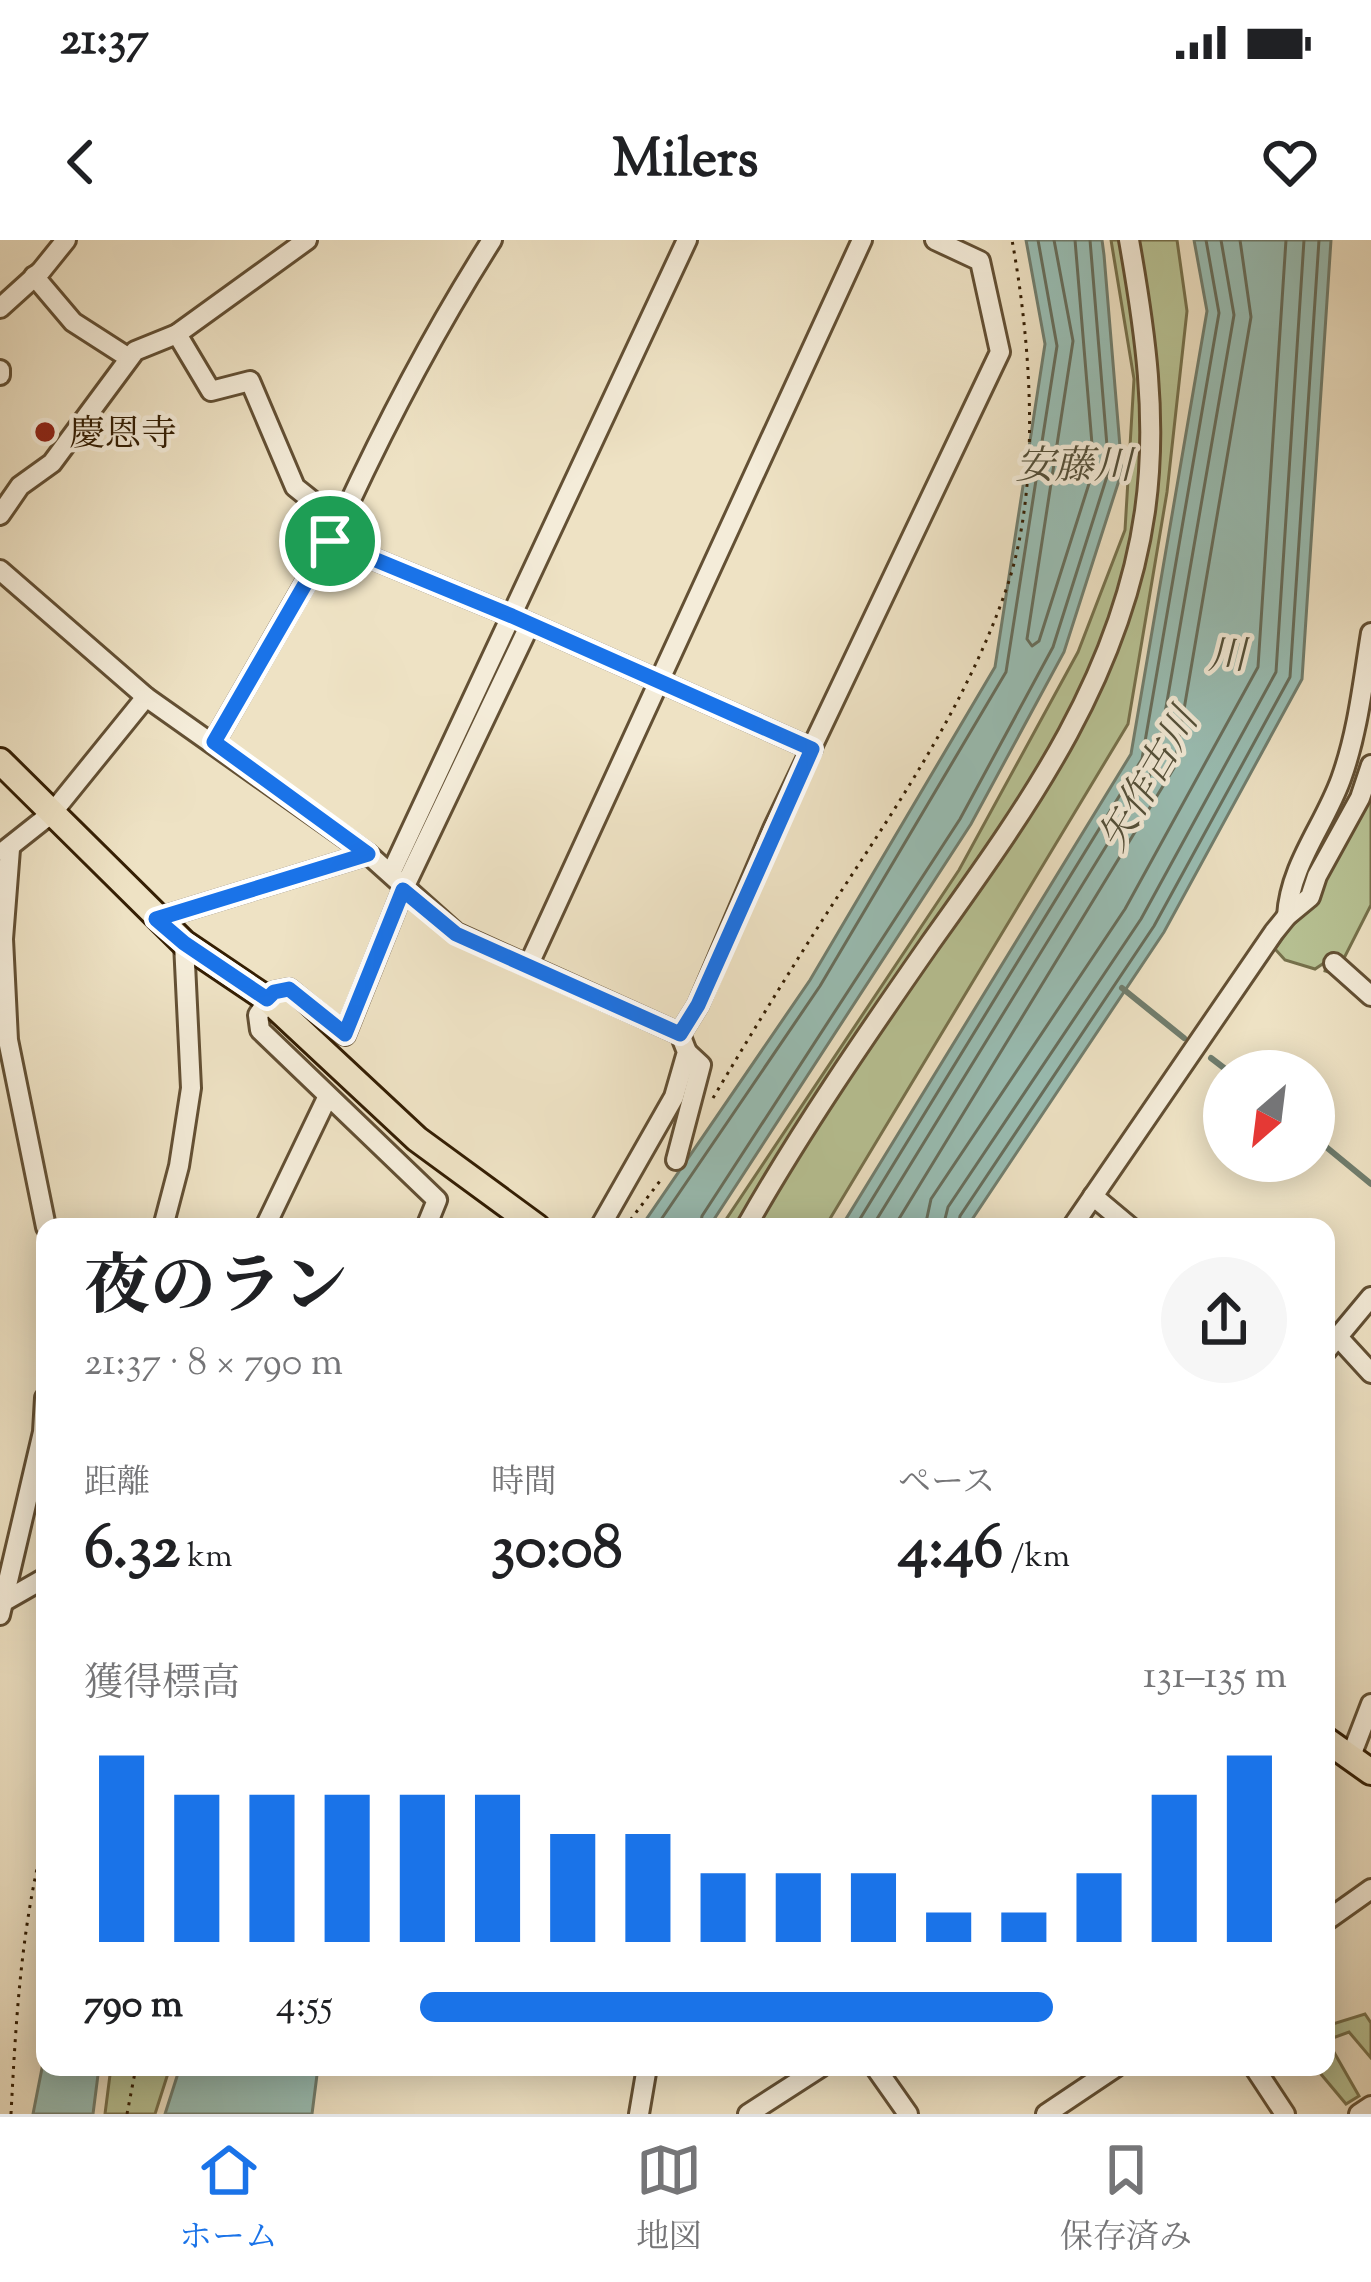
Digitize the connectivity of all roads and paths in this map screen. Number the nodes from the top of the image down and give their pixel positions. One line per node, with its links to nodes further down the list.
1 (66, 240): 9 (street)
2 (307, 240): 11 (street)
3 (492, 240): 16 (street)
4 (687, 240): 18 (street)
5 (862, 240): 20 (street)
6 (935, 240): 23 (street)
7 (1012, 240): 39 (path)
8 (1129, 240): 49 (street)
9 (34, 276): 10 (street); 12 (street)
10 (0, 308)
11 (177, 334): 12 (street); 16 (street)
12 (129, 358): 14 (street)
13 (0, 478): 14 (street)
14 (20, 486): 15 (street)
15 (0, 515)
16 (335, 532): 18 (street); 22 (street)
17 (0, 571): 21 (street)
18 (521, 620): 20 (street); 29 (street)
19 (1371, 633): 30 (street)
20 (659, 681): 23 (street); 34 (street)
21 (146, 697): 22 (street); 26 (street)
22 (214, 742): 28 (street)
23 (812, 749): 37 (street)
24 (0, 761): 26 (main road)
25 (1371, 765): 30 (street)
26 (52, 813): 27 (street); 31 (main road)
27 (5, 851): 42 (street)
28 (368, 854): 29 (street); 31 (street)
29 (397, 881): 34 (street); 36 (street)
30 (1287, 916): 41 (street)
31 (156, 919): 32 (main road)
32 (184, 943): 36 (main road); 43 (street)
33 (1334, 963): 35 (street)
34 (529, 964): 37 (street)
35 (1371, 996)
36 (267, 999): 38 (street); 46 (main road)
37 (684, 1043): 40 (street); 47 (street)
38 (327, 1098): 44 (street); 45 (street)
39 (705, 1112)
40 (676, 1160): 48 (path)
41 (1093, 1196): 50 (street); 51 (street)
42 (44, 1218)
43 (165, 1218)
44 (270, 1218)
45 (430, 1218)
46 (524, 1218)
47 (605, 1218)
48 (633, 1218)
49 (751, 1218)
50 (1078, 1218)
51 (1119, 1218)
52 (1371, 1297): 53 (street)
53 (1335, 1340)
54 (1335, 1346): 55 (street)
55 (1371, 1372)
56 (36, 1458): 57 (street)
57 (6, 1567): 59 (street)
58 (36, 1584): 59 (street)
59 (2, 1608)
60 (1371, 1704): 62 (street)
61 (1335, 1745): 62 (main road)
62 (1361, 1764)
63 (36, 1877): 73 (path)
64 (1371, 1889): 65 (street)
65 (1335, 1915)
66 (134, 2076): 74 (path)
67 (645, 2076): 75 (street)
68 (807, 2076): 76 (street)
69 (881, 2076): 77 (street)
70 (1103, 2076): 78 (street)
71 (1260, 2076): 79 (street)
72 (1371, 2106): 80 (street)
73 (10, 2114)
74 (127, 2114)
75 (639, 2114)
76 (748, 2114)
77 (908, 2114)
78 (1046, 2114)
79 (1286, 2114)
80 (1359, 2114)

